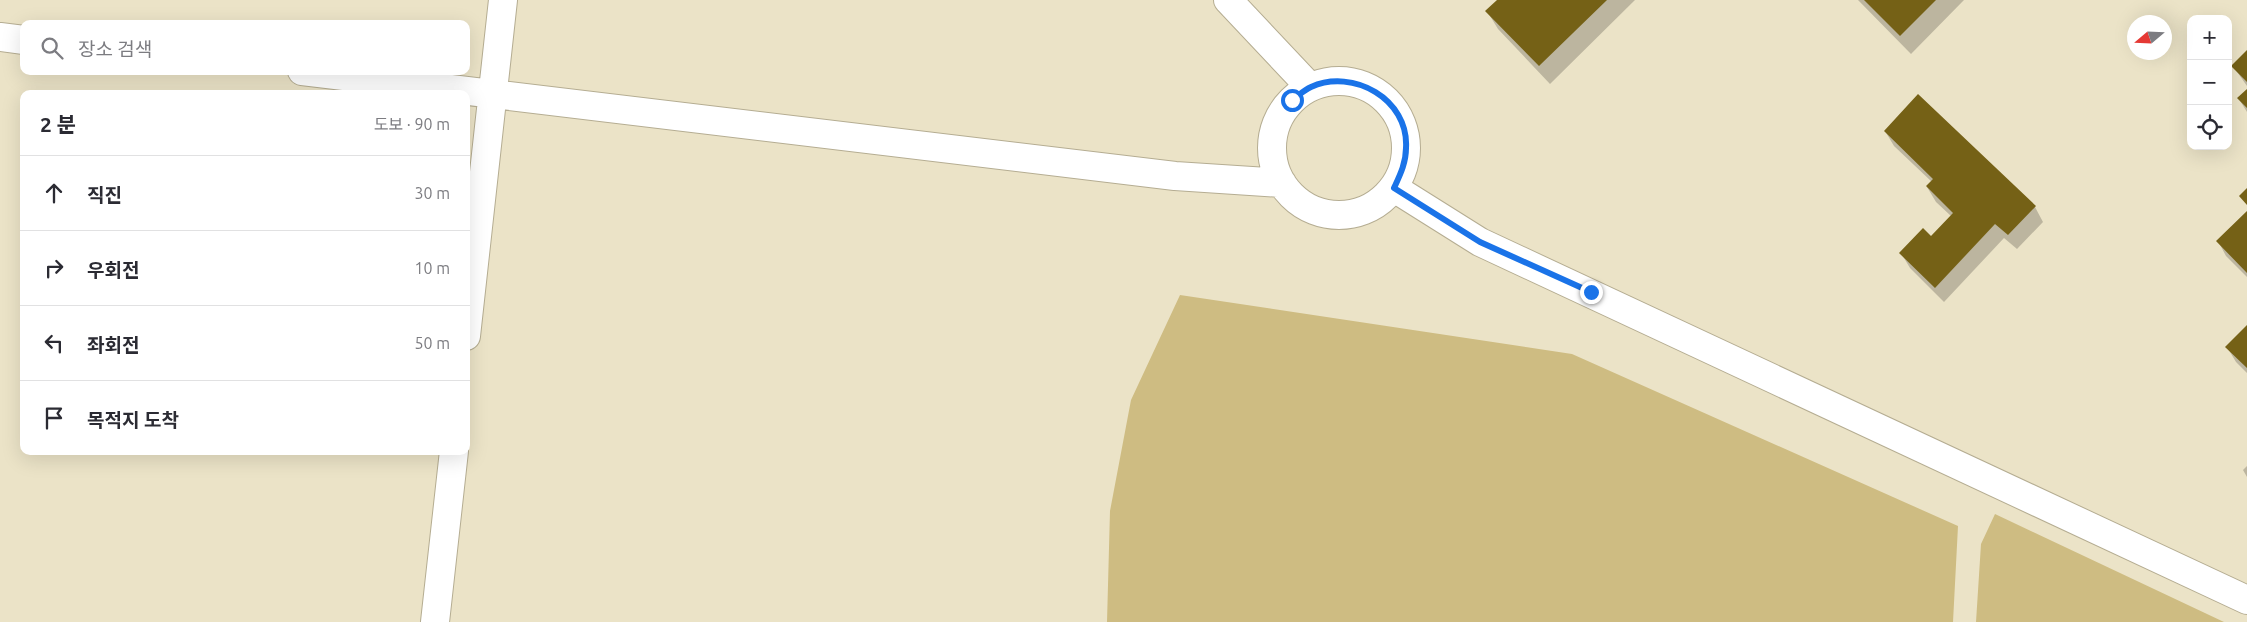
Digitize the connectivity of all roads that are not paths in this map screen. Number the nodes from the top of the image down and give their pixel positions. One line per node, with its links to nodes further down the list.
1 (503, 0): 9 (street)
2 (1228, 0): 6 (street)
3 (0, 37): 4 (street)
4 (20, 40)
5 (337, 75): 7 (street)
6 (1310, 87): 10 (street); 11 (street)
7 (466, 90)
8 (470, 90): 9 (street)
9 (492, 93): 10 (street); 12 (street)
10 (1282, 183): 11 (street)
11 (1394, 188): 14 (street)
12 (470, 299)
13 (454, 455): 15 (street)
14 (2247, 600)
15 (436, 622)

